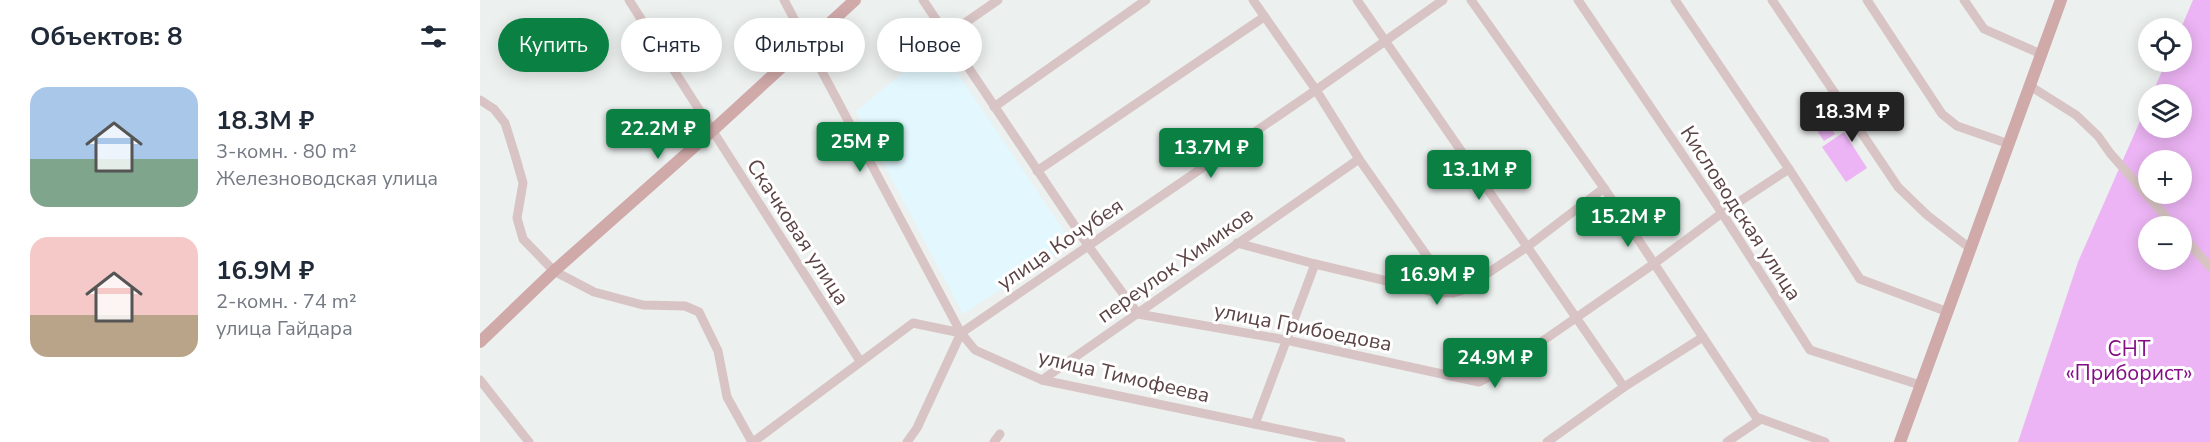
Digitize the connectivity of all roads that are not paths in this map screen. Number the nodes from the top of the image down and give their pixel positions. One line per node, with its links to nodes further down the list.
1 (629, 0): 31 (street, Скачковая улица)
2 (783, 0): 18 (street, улица Тимофеева)
3 (855, 0): 19 (main road)
4 (923, 0): 20 (street)
5 (998, 0): 21 (street)
6 (1146, 0): 30 (street)
7 (1253, 0): 17 (street)
8 (1357, 0): 22 (street)
9 (1443, 0): 22 (street, улица Кочубея)
10 (1471, 0): 36 (street)
11 (1578, 0): 37 (street, Кисловодская улица)
12 (1675, 0): 34 (street)
13 (1772, 0): 43 (street)
14 (1867, 0): 32 (street)
15 (1964, 0): 23 (street)
16 (2061, 0): 23 (main road)
17 (1264, 17): 28 (street); 35 (street)
18 (793, 18)
19 (835, 18)
20 (934, 18)
21 (972, 18)
22 (1385, 41): 28 (street, улица Кочубея); 41 (street)
23 (2041, 54): 27 (main road)
24 (776, 72): 31 (main road)
25 (822, 72): 52 (street, улица Тимофеева)
26 (970, 72): 30 (street)
27 (2030, 86): 32 (main road); 38 (street)
28 (1316, 90): 33 (street); 40 (street, улица Кочубея)
29 (480, 100): 47 (street)
30 (994, 107): 35 (street)
31 (712, 131): 47 (main road); 56 (street, Скачковая улица)
32 (2009, 144): 43 (main road)
33 (1359, 159): 39 (street, переулок Химиков); 48 (street)
34 (1789, 169): 37 (street, улица Грибоедова); 49 (street)
35 (1037, 171): 40 (street)
36 (1604, 188): 41 (street); 44 (street)
37 (1722, 213): 44 (street, улица Грибоедова); 59 (street, Кисловодская улица)
38 (2165, 216)
39 (1237, 243): 45 (street); 50 (street, переулок Химиков)
40 (1089, 247): 50 (street); 52 (street, улица Кочубея)
41 (1527, 247): 48 (street); 51 (street)
42 (2192, 247): 46 (street)
43 (1971, 249): 49 (main road)
44 (1655, 263): 51 (street, улица Грибоедова); 53 (street)
45 (1315, 264): 48 (street); 54 (street)
46 (2210, 267)
47 (554, 271): 55 (main road); 64 (street)
48 (1453, 293)
49 (1948, 312): 59 (main road)
50 (1138, 314): 54 (street, улица Грибоедова); 58 (street, переулок Химиков)
51 (1576, 316): 54 (street, улица Грибоедова); 60 (street)
52 (962, 333): 56 (street); 58 (street, улица Тимофеева); 65 (street)
53 (1703, 337): 60 (street); 61 (street)
54 (1286, 340): 62 (street)
55 (480, 342)
56 (860, 361): 64 (street)
57 (480, 380): 63 (street)
58 (1042, 380): 62 (street, улица Тимофеева)
59 (1920, 385): 70 (main road)
60 (1624, 387): 67 (street)
61 (1761, 419): 68 (street); 69 (street)
62 (1255, 424): 66 (street, улица Тимофеева)
63 (529, 442)
64 (752, 442)
65 (907, 442)
66 (1341, 442)
67 (1547, 442)
68 (1727, 442)
69 (1825, 442)
70 (1900, 442)

